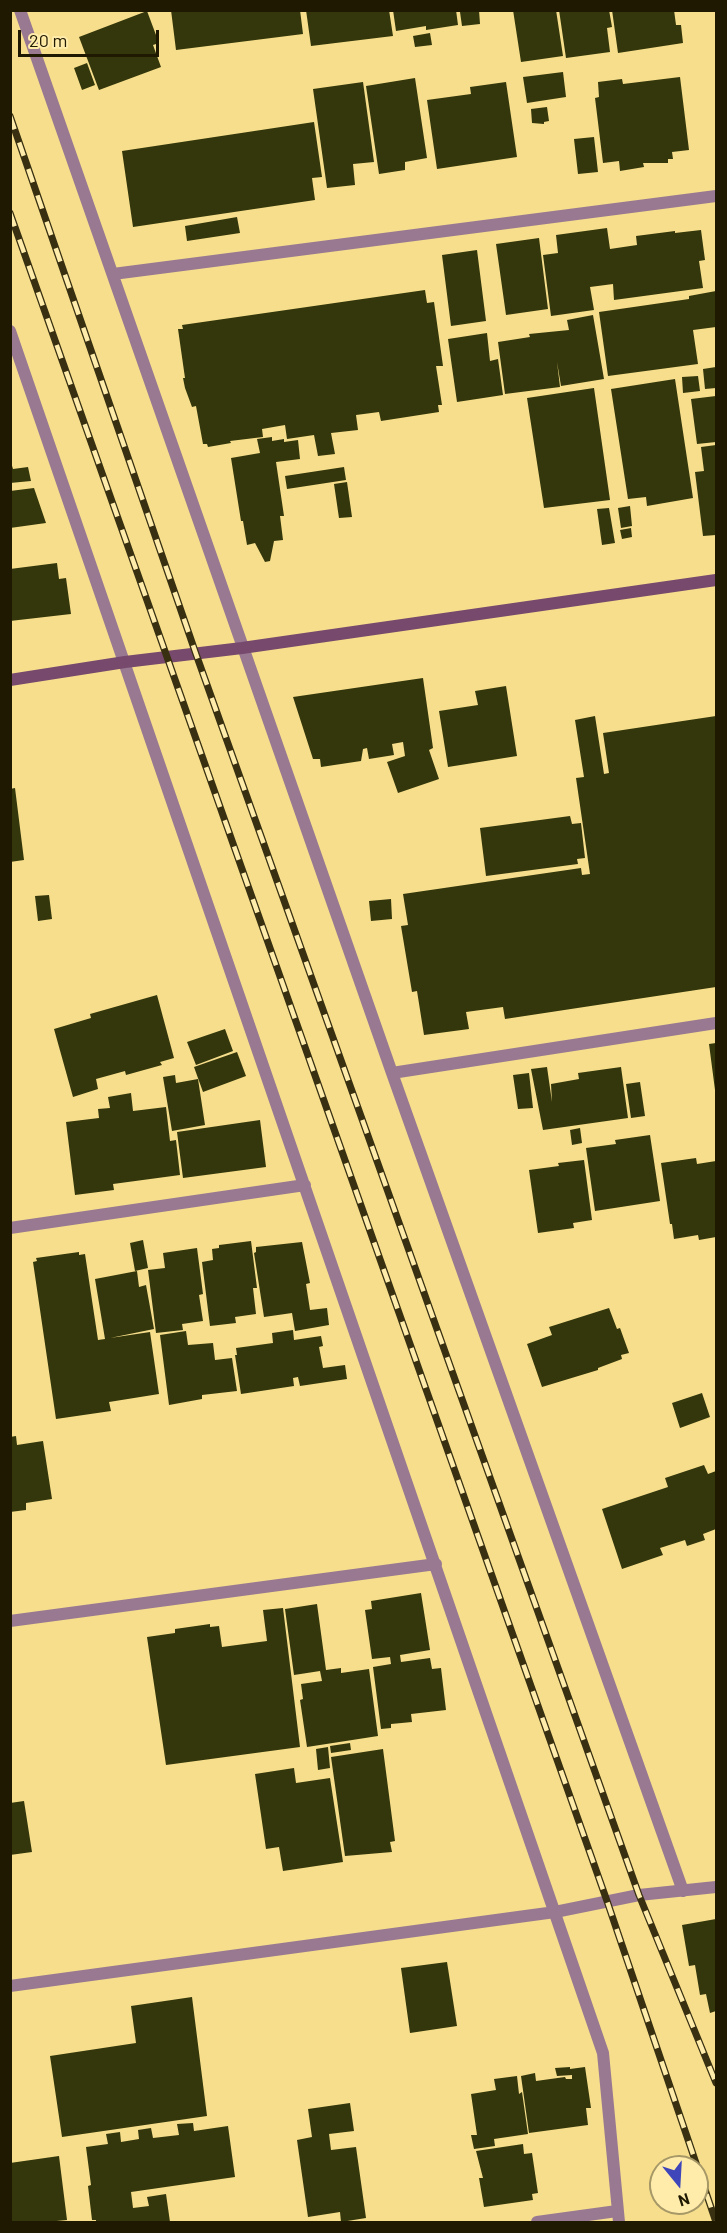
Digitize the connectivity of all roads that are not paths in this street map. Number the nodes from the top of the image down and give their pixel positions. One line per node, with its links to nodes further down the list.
1 (20, 10): 3 (street)
2 (717, 196): 3 (street)
3 (113, 274): 6 (street)
4 (10, 331): 7 (street)
5 (717, 580): 6 (street)
6 (242, 648): 7 (street); 10 (street)
7 (125, 662): 8 (street); 11 (street)
8 (10, 680)
9 (717, 1023): 10 (street)
10 (392, 1072): 16 (street)
11 (305, 1185): 12 (street); 13 (street)
12 (10, 1228)
13 (436, 1564): 14 (street); 17 (street)
14 (10, 1621)
15 (717, 1887): 16 (street)
16 (683, 1892): 17 (street)
17 (555, 1912): 18 (street); 19 (street)
18 (10, 1986)
19 (618, 2217): 20 (street)
20 (537, 2223)

